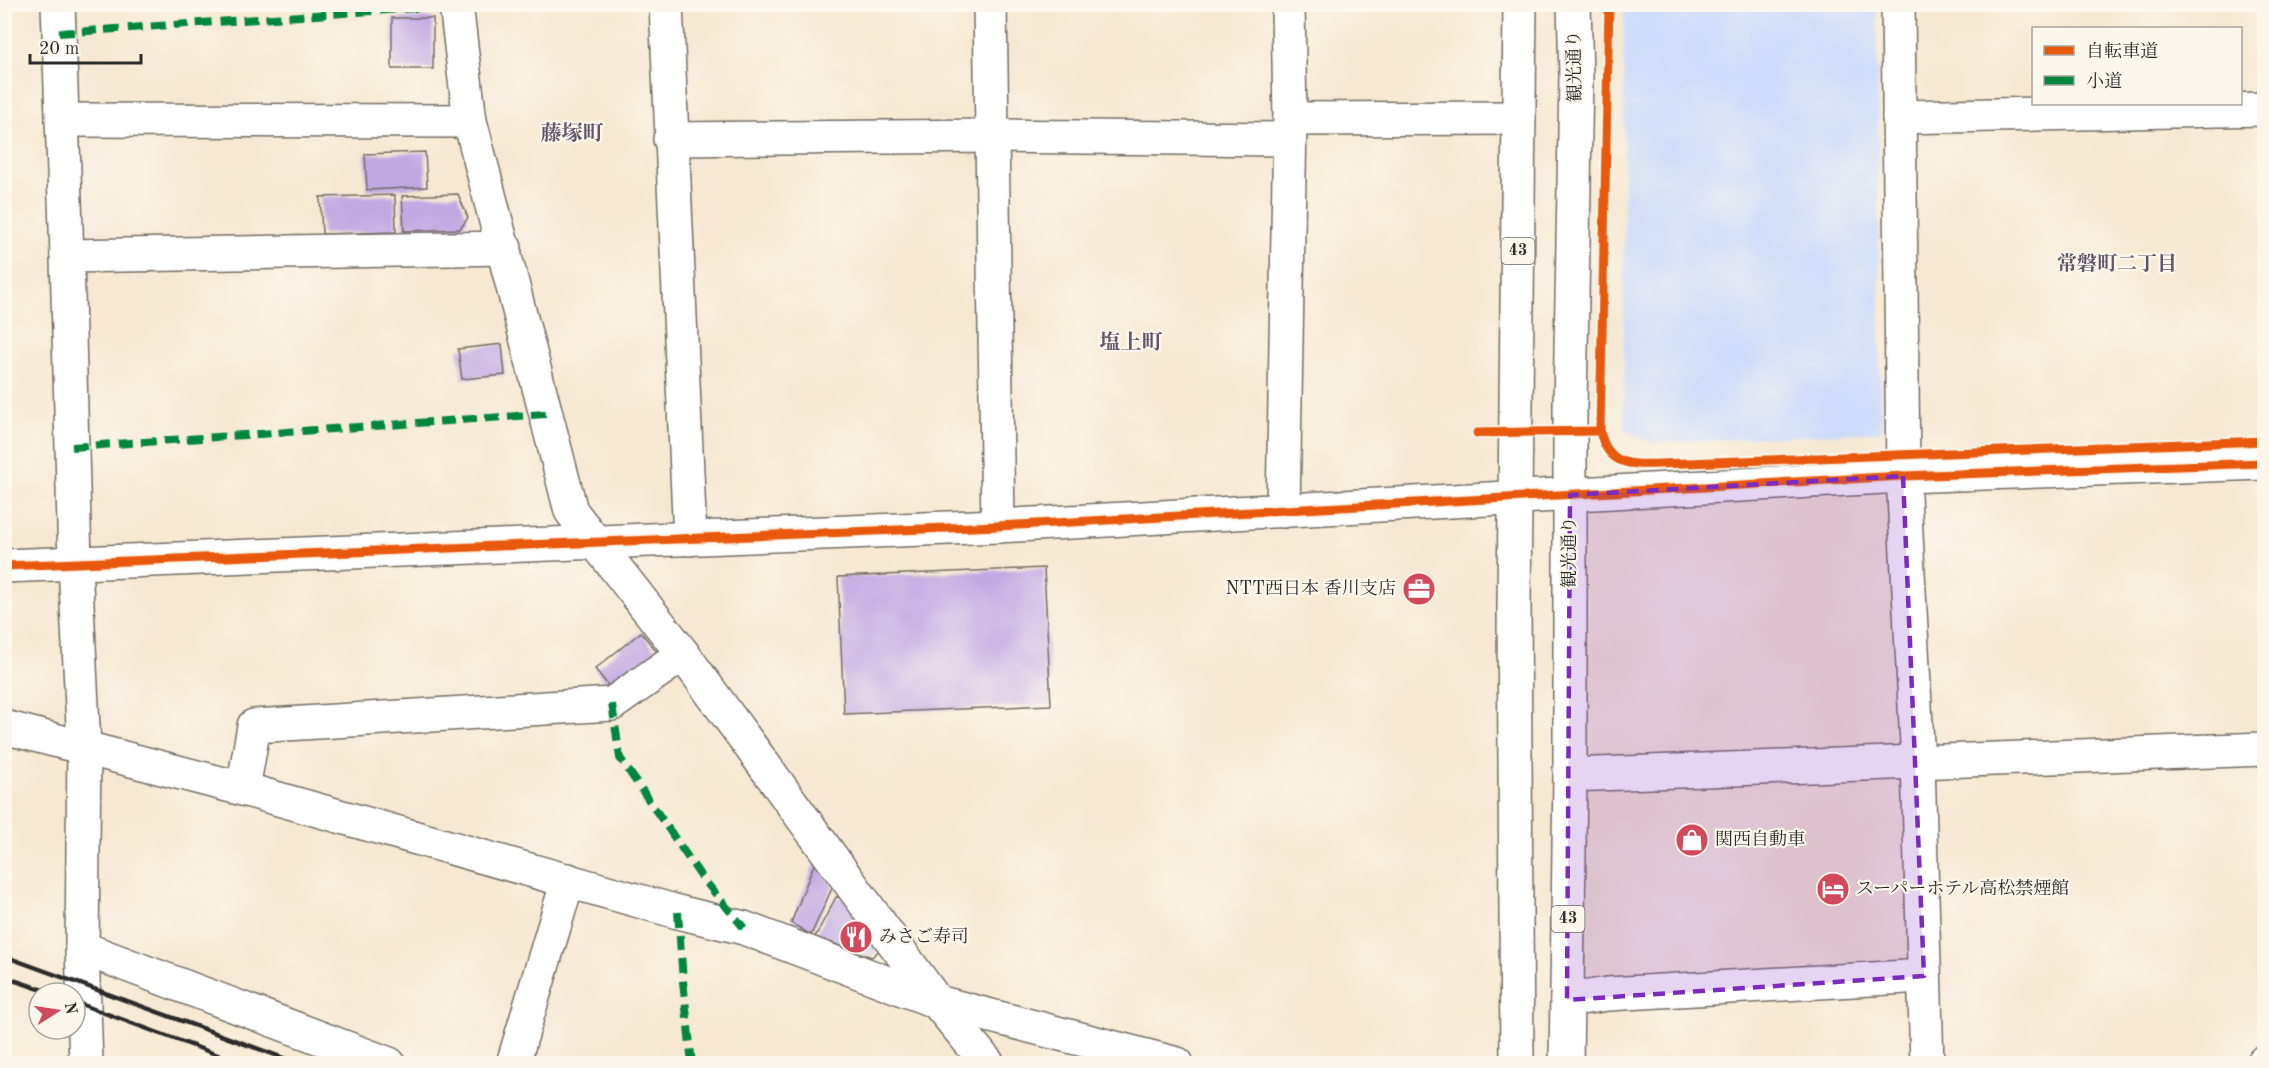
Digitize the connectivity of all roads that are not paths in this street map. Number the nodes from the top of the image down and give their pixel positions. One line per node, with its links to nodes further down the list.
1 (58, 4): 12 (street)
2 (456, 4): 13 (street)
3 (666, 4): 16 (street)
4 (990, 4): 15 (street)
5 (1288, 4): 14 (street)
6 (1520, 4): 11 (street, 43)
7 (1574, 4): 21 (street, 観光通り / 43)
8 (1898, 4): 10 (street)
9 (2265, 109): 10 (street)
10 (1899, 117): 20 (street)
11 (1519, 118): 14 (street); 22 (street, 43)
12 (62, 120): 13 (street); 18 (street)
13 (470, 121): 17 (street)
14 (1290, 129): 15 (street); 23 (street)
15 (994, 136): 16 (street); 24 (street)
16 (670, 139): 25 (street)
17 (505, 248): 18 (street); 26 (street)
18 (67, 256): 27 (street)
19 (2265, 463): 20 (street)
20 (1903, 476): 21 (street); 33 (street)
21 (1570, 495): 22 (street); 34 (street, 観光通り / 43)
22 (1515, 497): 23 (street); 46 (street, 43)
23 (1283, 511): 24 (street)
24 (998, 526): 25 (street)
25 (690, 539): 26 (street)
26 (597, 543): 27 (street); 29 (street)
27 (75, 564): 28 (street); 31 (street)
28 (4, 567)
29 (683, 654): 35 (street); 40 (street)
30 (4, 727): 31 (street)
31 (84, 747): 35 (street); 37 (street)
32 (2265, 749): 33 (street)
33 (1918, 763): 34 (street); 38 (street)
34 (1570, 776): 39 (street, 観光通り / 43)
35 (243, 789): 36 (street)
36 (568, 880): 40 (street); 43 (street)
37 (82, 948): 41 (street); 42 (street)
38 (1924, 976): 39 (street); 48 (street)
39 (1567, 1000): 47 (street, 観光通り / 43)
40 (938, 1002): 44 (street); 45 (street)
41 (86, 1064)
42 (388, 1064)
43 (513, 1064)
44 (988, 1064)
45 (1177, 1064)
46 (1517, 1064)
47 (1566, 1064)
48 (1927, 1064)

